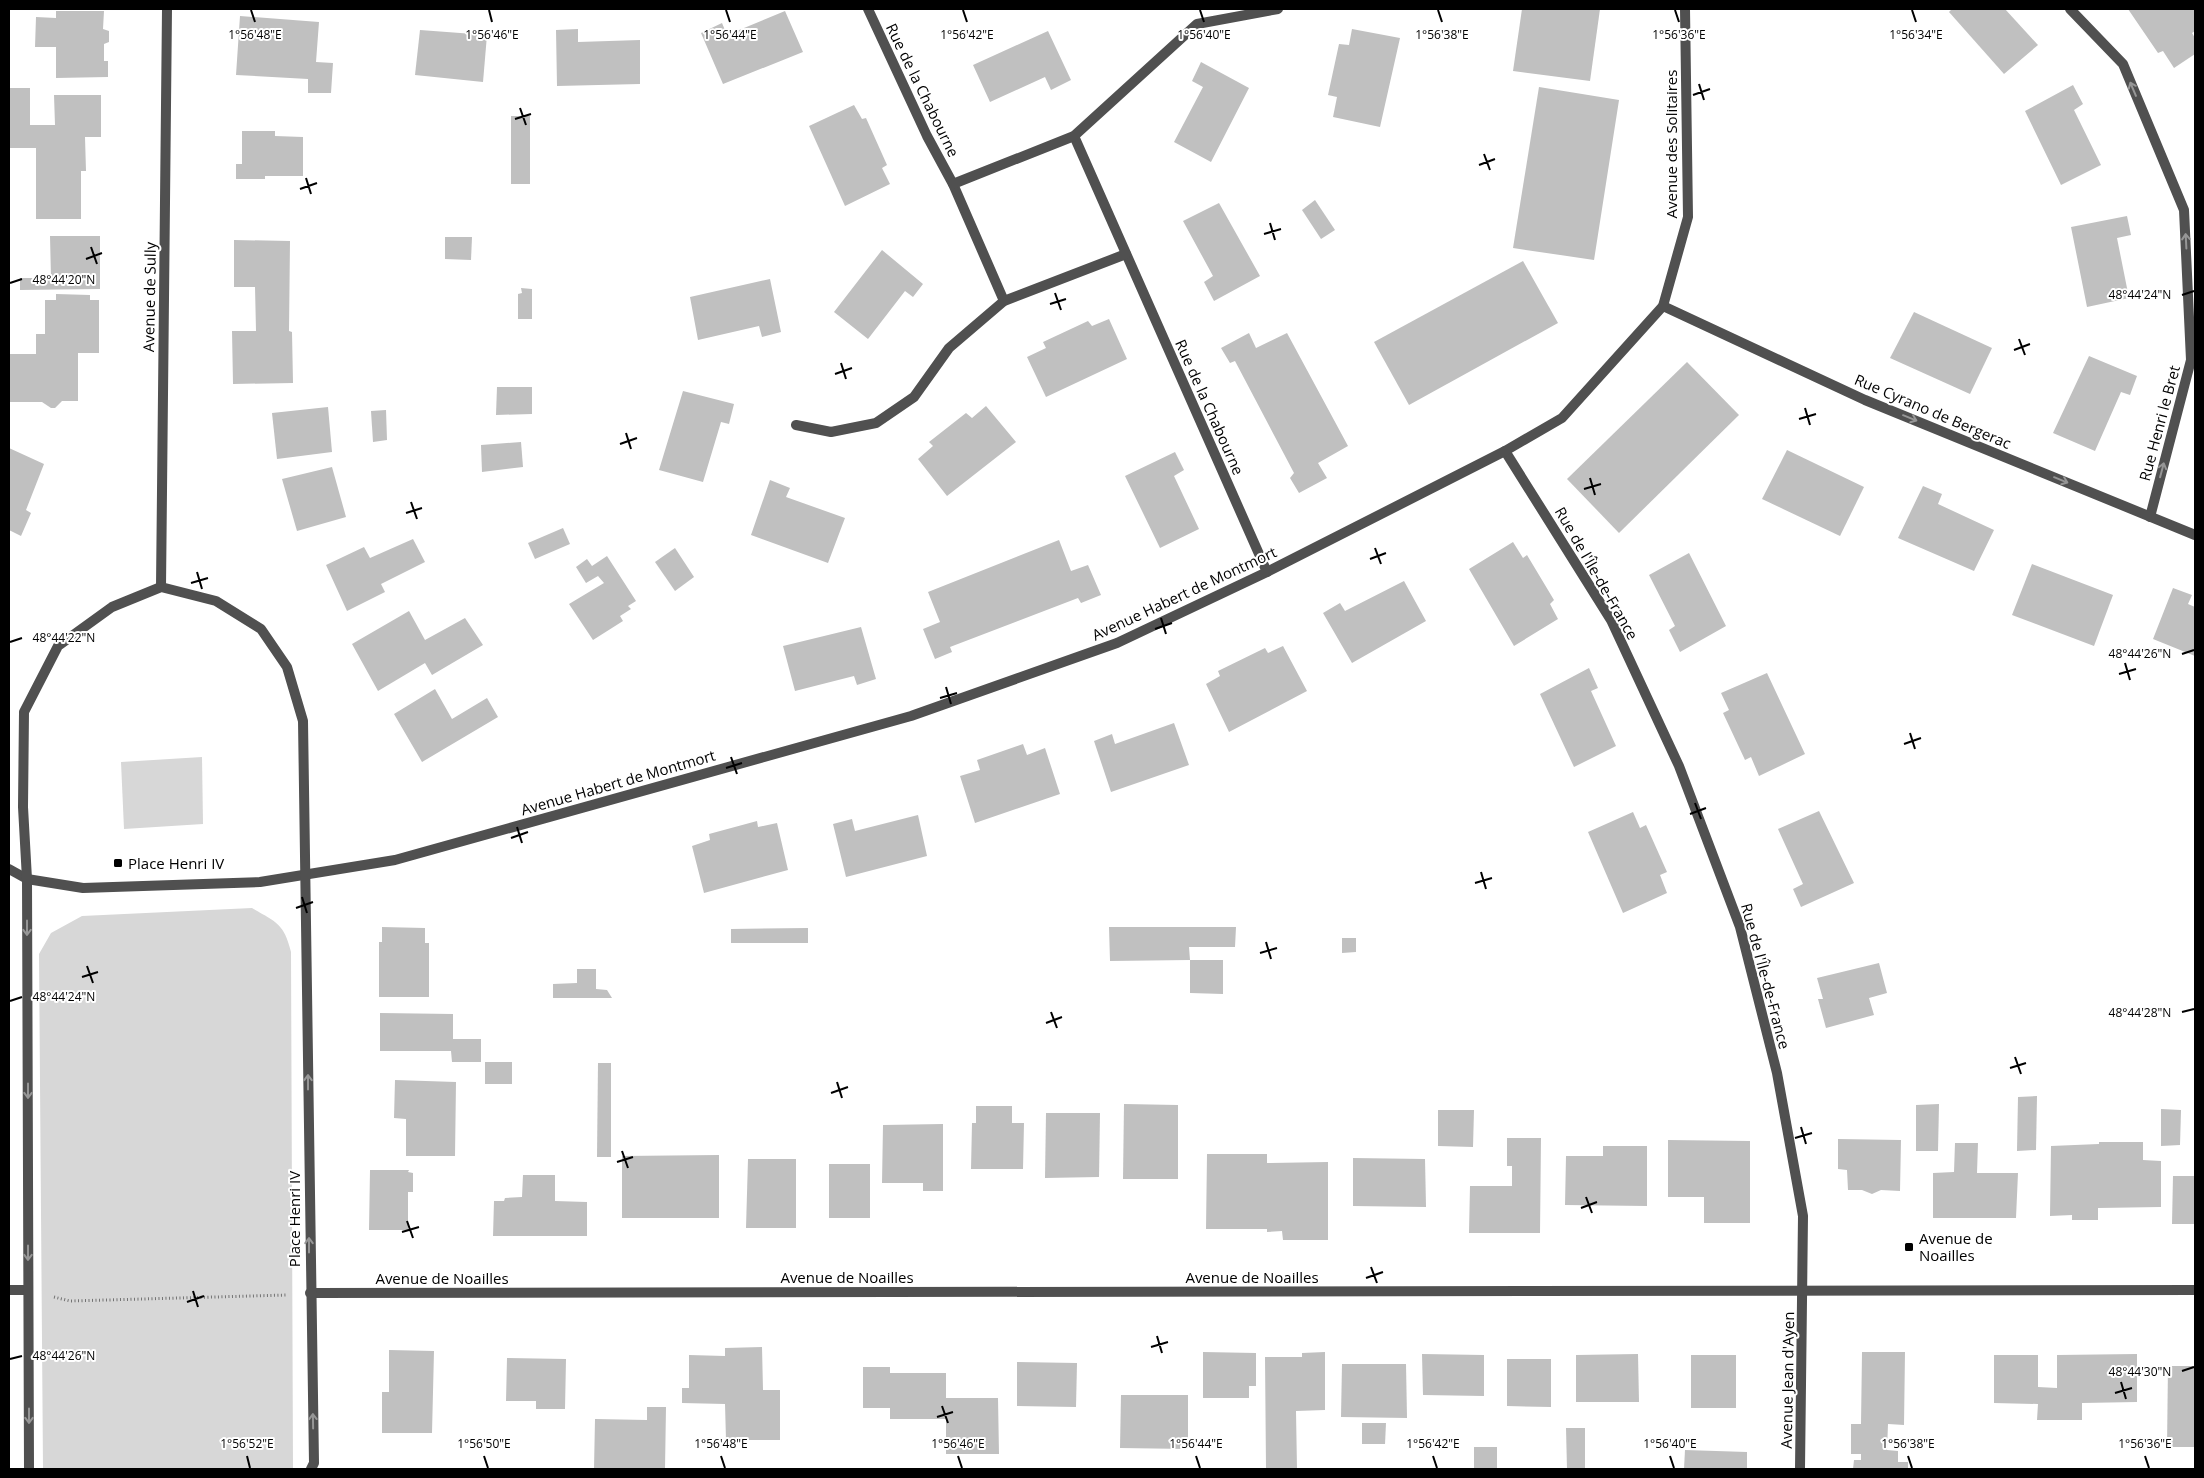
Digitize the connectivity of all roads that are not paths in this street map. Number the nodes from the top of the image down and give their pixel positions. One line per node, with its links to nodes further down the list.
1 (168, 9): 16 (street, Avenue de Sully)
2 (868, 9): 7 (street, Rue de la Chabourne)
3 (1278, 9): 6 (street)
4 (1685, 9): 10 (street, Avenue des Solitaires)
5 (2070, 9): 13 (street, Rue Henri le Bret, one-way to 5)
6 (1074, 136): 7 (street); 8 (street, Rue de la Chabourne)
7 (954, 184): 9 (street, Rue de la Chabourne)
8 (1126, 254): 9 (street); 15 (street, Rue de la Chabourne)
9 (1004, 301): 11 (street)
10 (1664, 306): 12 (street, Avenue Habert de Montmort); 13 (street, Rue Cyrano de Bergerac, one-way to 13)
11 (796, 426)
12 (1505, 451): 15 (street, Avenue Habert de Montmort); 23 (street, Rue de l'Île-de-France)
13 (2150, 517): 14 (street, Rue Cyrano de Bergerac)
14 (2195, 535)
15 (1267, 572): 18 (street, Avenue Habert de Montmort)
16 (161, 587): 18 (street, Place Henri IV); 19 (street)
17 (9, 869): 19 (street, Avenue Habert de Montmort)
18 (307, 875): 19 (street, Avenue Habert de Montmort); 24 (street, Place Henri IV, one-way to 18)
19 (27, 880): 21 (street, one-way to 21)
20 (9, 1290): 21 (street)
21 (28, 1290): 25 (street, one-way to 25)
22 (2195, 1290): 23 (street, Avenue de Noailles)
23 (1803, 1291): 24 (street, Avenue de Noailles); 27 (street, Avenue Jean d'Ayen)
24 (310, 1293): 26 (street, Place Henri IV, one-way to 24)
25 (29, 1469)
26 (311, 1469)
27 (1800, 1469)

